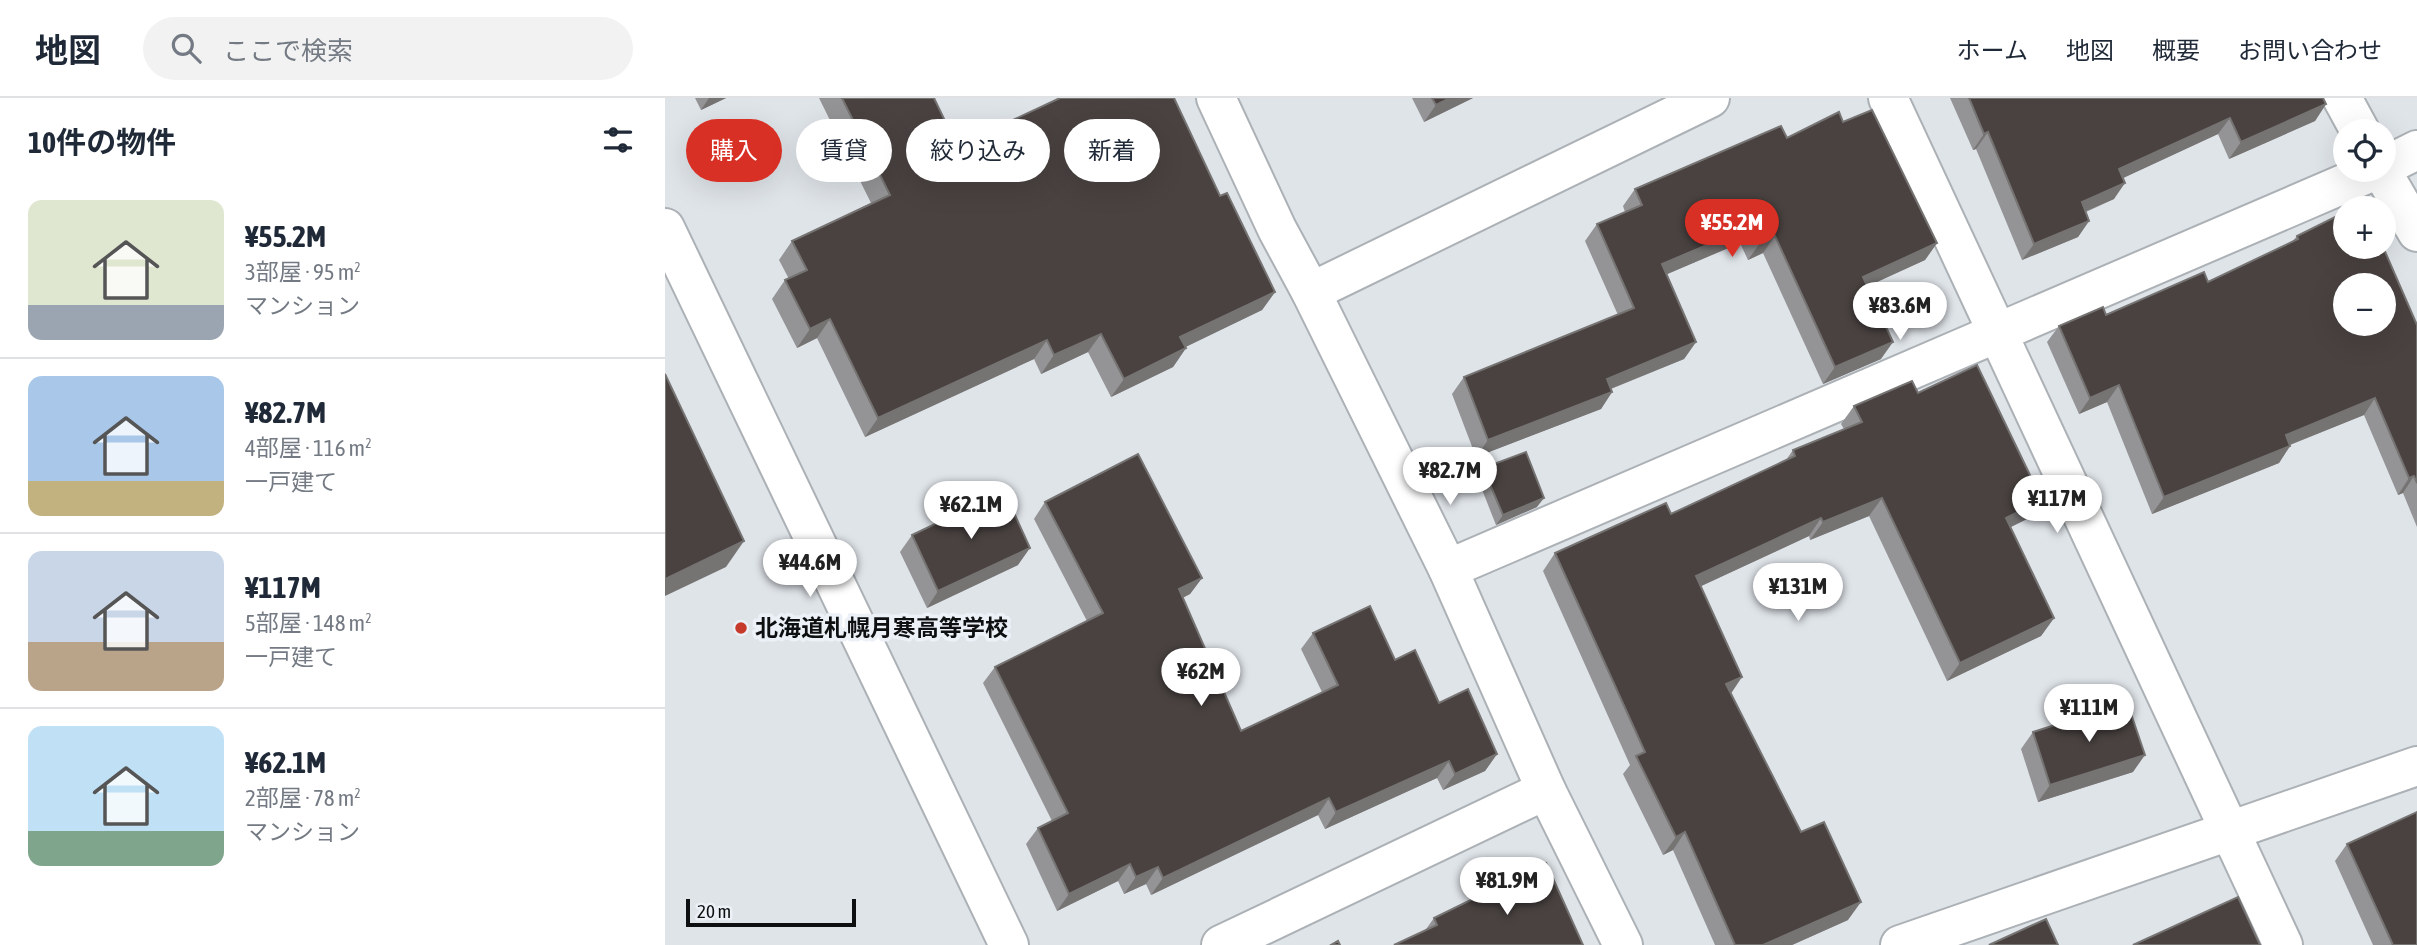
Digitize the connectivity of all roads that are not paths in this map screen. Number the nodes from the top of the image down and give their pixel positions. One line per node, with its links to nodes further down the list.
1 (1216, 98): 12 (street)
2 (1710, 98): 12 (street)
3 (1888, 98): 13 (street)
4 (2342, 98): 5 (street)
5 (2353, 119)
6 (2417, 150): 7 (street)
7 (2396, 161)
8 (2349, 182): 13 (street)
9 (2388, 182): 11 (street)
10 (665, 228): 18 (street)
11 (2417, 232)
12 (1311, 292): 14 (street)
13 (1995, 333): 14 (street); 17 (street)
14 (1448, 569): 16 (street)
15 (2417, 766): 17 (street)
16 (1546, 790): 19 (street); 20 (street)
17 (2229, 832): 21 (street); 22 (street)
18 (1009, 945)
19 (1221, 945)
20 (1623, 945)
21 (1900, 945)
22 (2283, 945)

